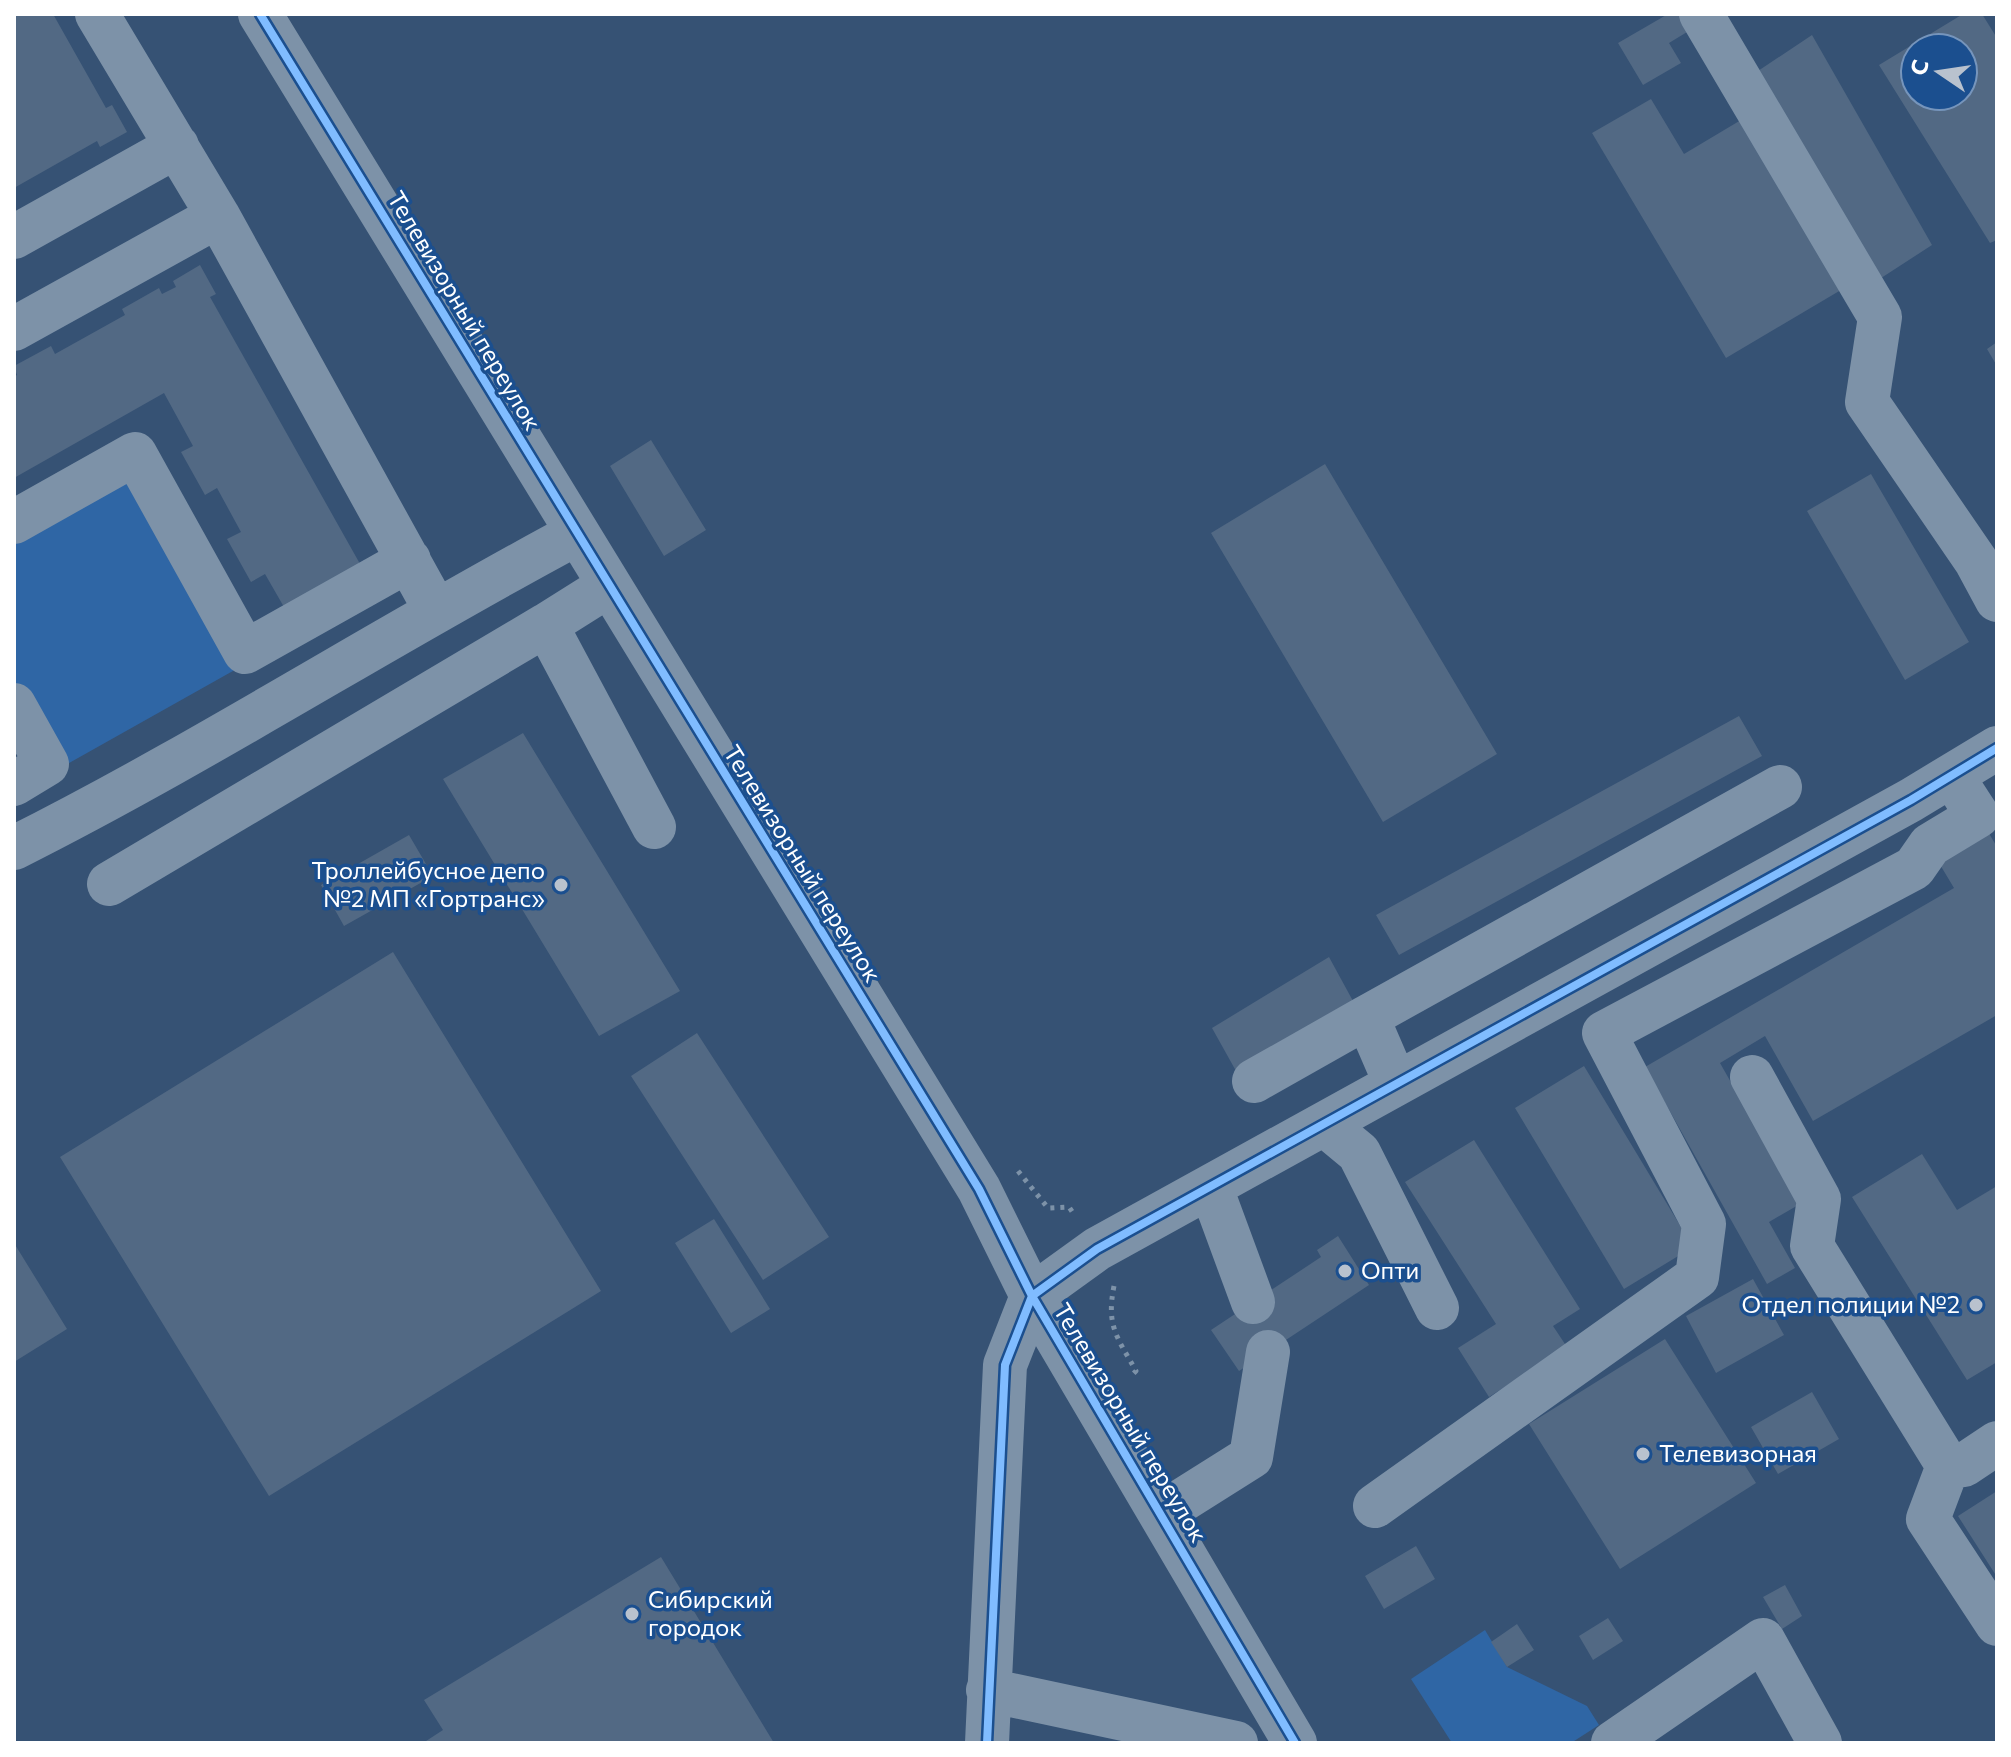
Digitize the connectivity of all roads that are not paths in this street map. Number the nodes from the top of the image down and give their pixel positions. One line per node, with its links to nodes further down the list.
1 (97, 14): 4 (street)
2 (260, 14): 9 (street, Телевизорный переулок)
3 (1701, 14): 12 (street)
4 (177, 146): 5 (street); 6 (street)
5 (218, 216): 7 (street); 10 (street)
6 (14, 237)
7 (14, 329)
8 (14, 522): 10 (street)
9 (576, 534): 11 (street, Телевизорный переулок); 13 (street)
10 (409, 560): 13 (street)
11 (608, 586): 14 (street); 29 (street, Телевизорный переулок)
12 (1997, 600)
13 (435, 609): 21 (street)
14 (546, 625): 20 (street); 22 (street)
15 (14, 705): 18 (street)
16 (1997, 748): 17 (street)
17 (1952, 776): 26 (street); 35 (street)
18 (14, 784)
19 (1780, 787): 23 (street)
20 (654, 827)
21 (14, 848)
22 (109, 884)
23 (1367, 1017): 25 (street); 26 (street)
24 (1752, 1077): 34 (street)
25 (1254, 1081)
26 (1395, 1082): 27 (street)
27 (1324, 1124): 28 (street); 31 (street)
28 (1211, 1188): 29 (street); 30 (street)
29 (1032, 1296): 36 (street, Телевизорный переулок); 38 (street)
30 (1253, 1302)
31 (1437, 1308)
32 (1268, 1352): 36 (street)
33 (1997, 1443): 34 (street)
34 (1948, 1466): 37 (street)
35 (1375, 1506)
36 (1162, 1513): 39 (street, Телевизорный переулок)
37 (1997, 1624)
38 (988, 1690): 40 (street); 41 (street)
39 (1279, 1740)
40 (987, 1743)
41 (1236, 1743)
42 (1613, 1743): 43 (street)
43 (1820, 1743)

